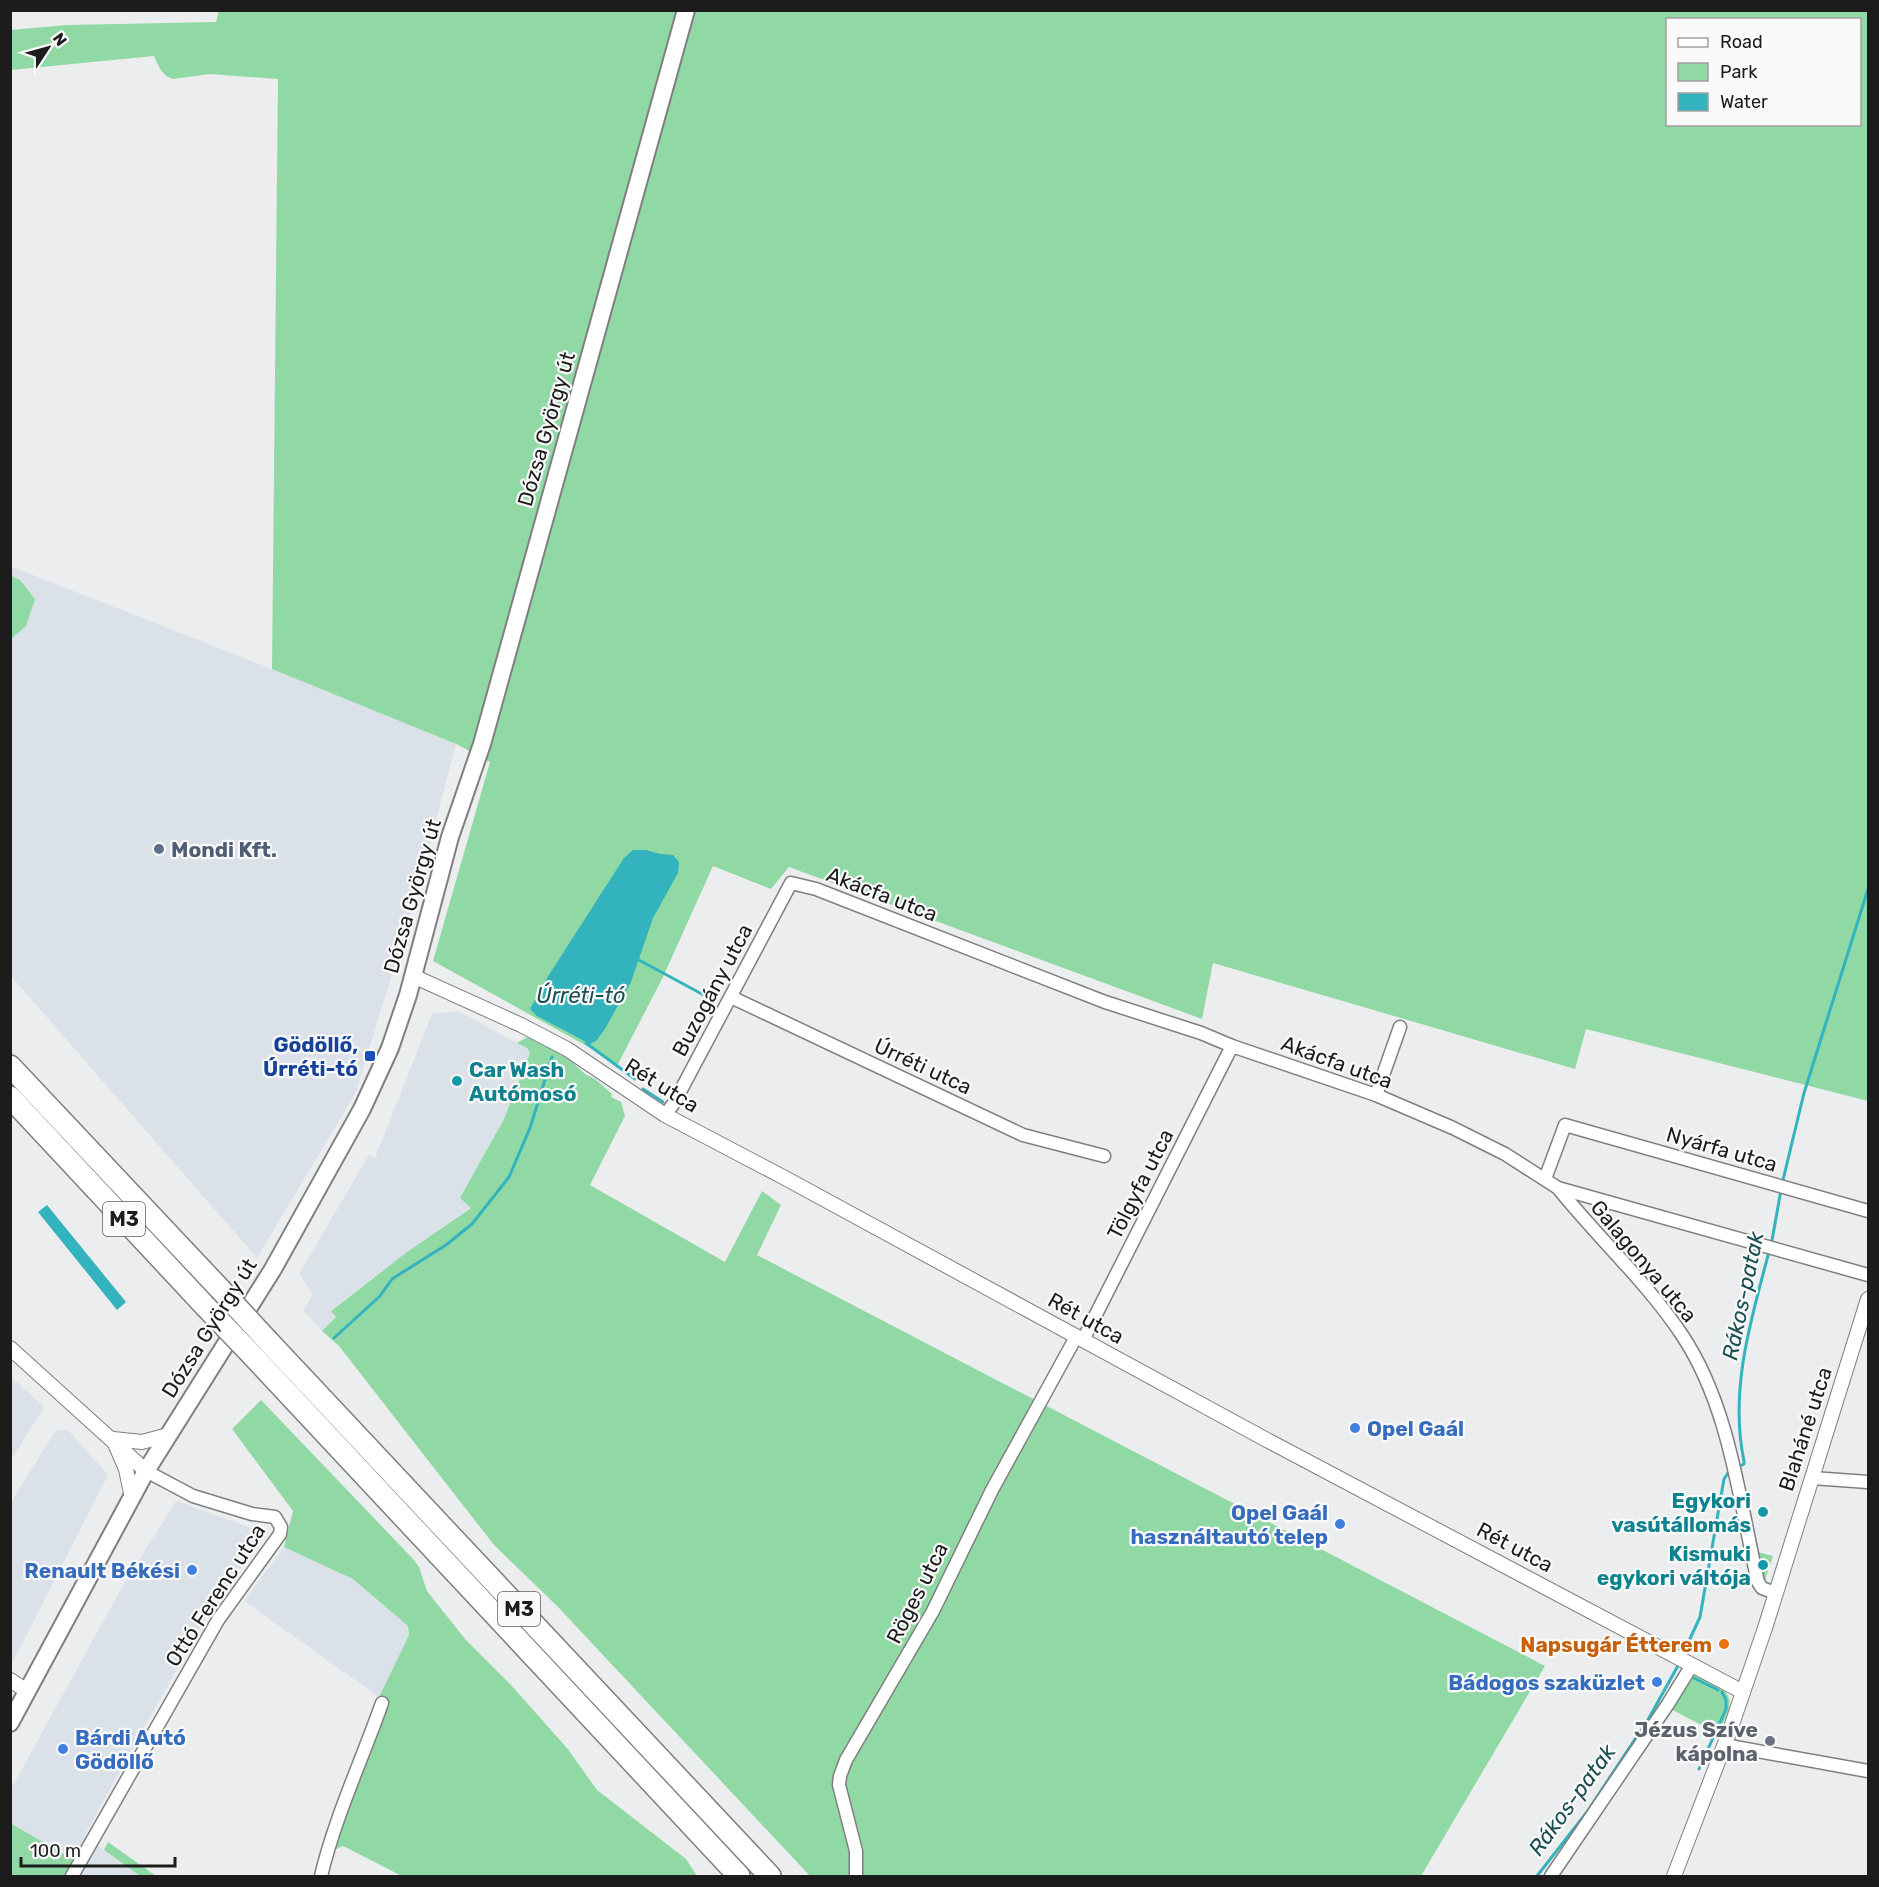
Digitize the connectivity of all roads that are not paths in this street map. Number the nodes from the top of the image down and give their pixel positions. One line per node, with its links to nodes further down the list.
1 (686, 10): 3 (main road, Dózsa György út)
2 (791, 883): 4 (street, Buzogány utca); 6 (street, Akácfa utca)
3 (413, 976): 12 (street, Rét utca); 23 (main road, Dózsa György út)
4 (731, 997): 12 (street, Buzogány utca); 15 (street, Úrréti utca)
5 (1400, 1027): 9 (street)
6 (1232, 1046): 9 (street, Akácfa utca); 21 (street, Tölgyfa utca)
7 (10, 1049): 14 (highway)
8 (10, 1066): 14 (highway, M3)
9 (1376, 1095): 16 (street, Akácfa utca)
10 (10, 1096): 13 (highway, M3)
11 (10, 1105): 13 (highway)
12 (665, 1115): 21 (street, Rét utca)
13 (43, 1131): 40 (highway, M3, bridge)
14 (77, 1136): 41 (highway, M3, bridge)
15 (1104, 1156)
16 (1545, 1179): 17 (street, Akácfa utca); 18 (street, Nyárfa utca)
17 (1558, 1188): 19 (street, Akácfa utca); 29 (street, Galagonya utca)
18 (1869, 1211)
19 (1869, 1275)
20 (1869, 1299): 26 (street, Blaháné utca)
21 (1080, 1339): 30 (street, Rét utca); 42 (street, Röges utca)
22 (10, 1347): 24 (street)
23 (168, 1435): 24 (street); 25 (main road, Dózsa György út)
24 (113, 1439): 25 (street); 28 (street)
25 (147, 1471): 28 (main road, Dózsa György út); 38 (street, Ottó Ferenc utca)
26 (1812, 1478): 27 (street); 29 (street, Blaháné utca)
27 (1869, 1482)
28 (132, 1498): 32 (main road, Dózsa György út)
29 (1775, 1593): 33 (street, Blaháné utca)
30 (1685, 1661): 33 (street, Rét utca); 43 (street)
31 (10, 1680): 32 (street)
32 (27, 1691): 35 (main road, Dózsa György út)
33 (1743, 1692): 36 (street, Blaháné utca)
34 (382, 1702): 39 (street)
35 (10, 1723)
36 (1724, 1745): 37 (street); 44 (street, Blaháné utca)
37 (1869, 1771)
38 (72, 1876)
39 (321, 1876)
40 (739, 1876)
41 (770, 1876)
42 (856, 1876)
43 (1551, 1876)
44 (1674, 1876)

